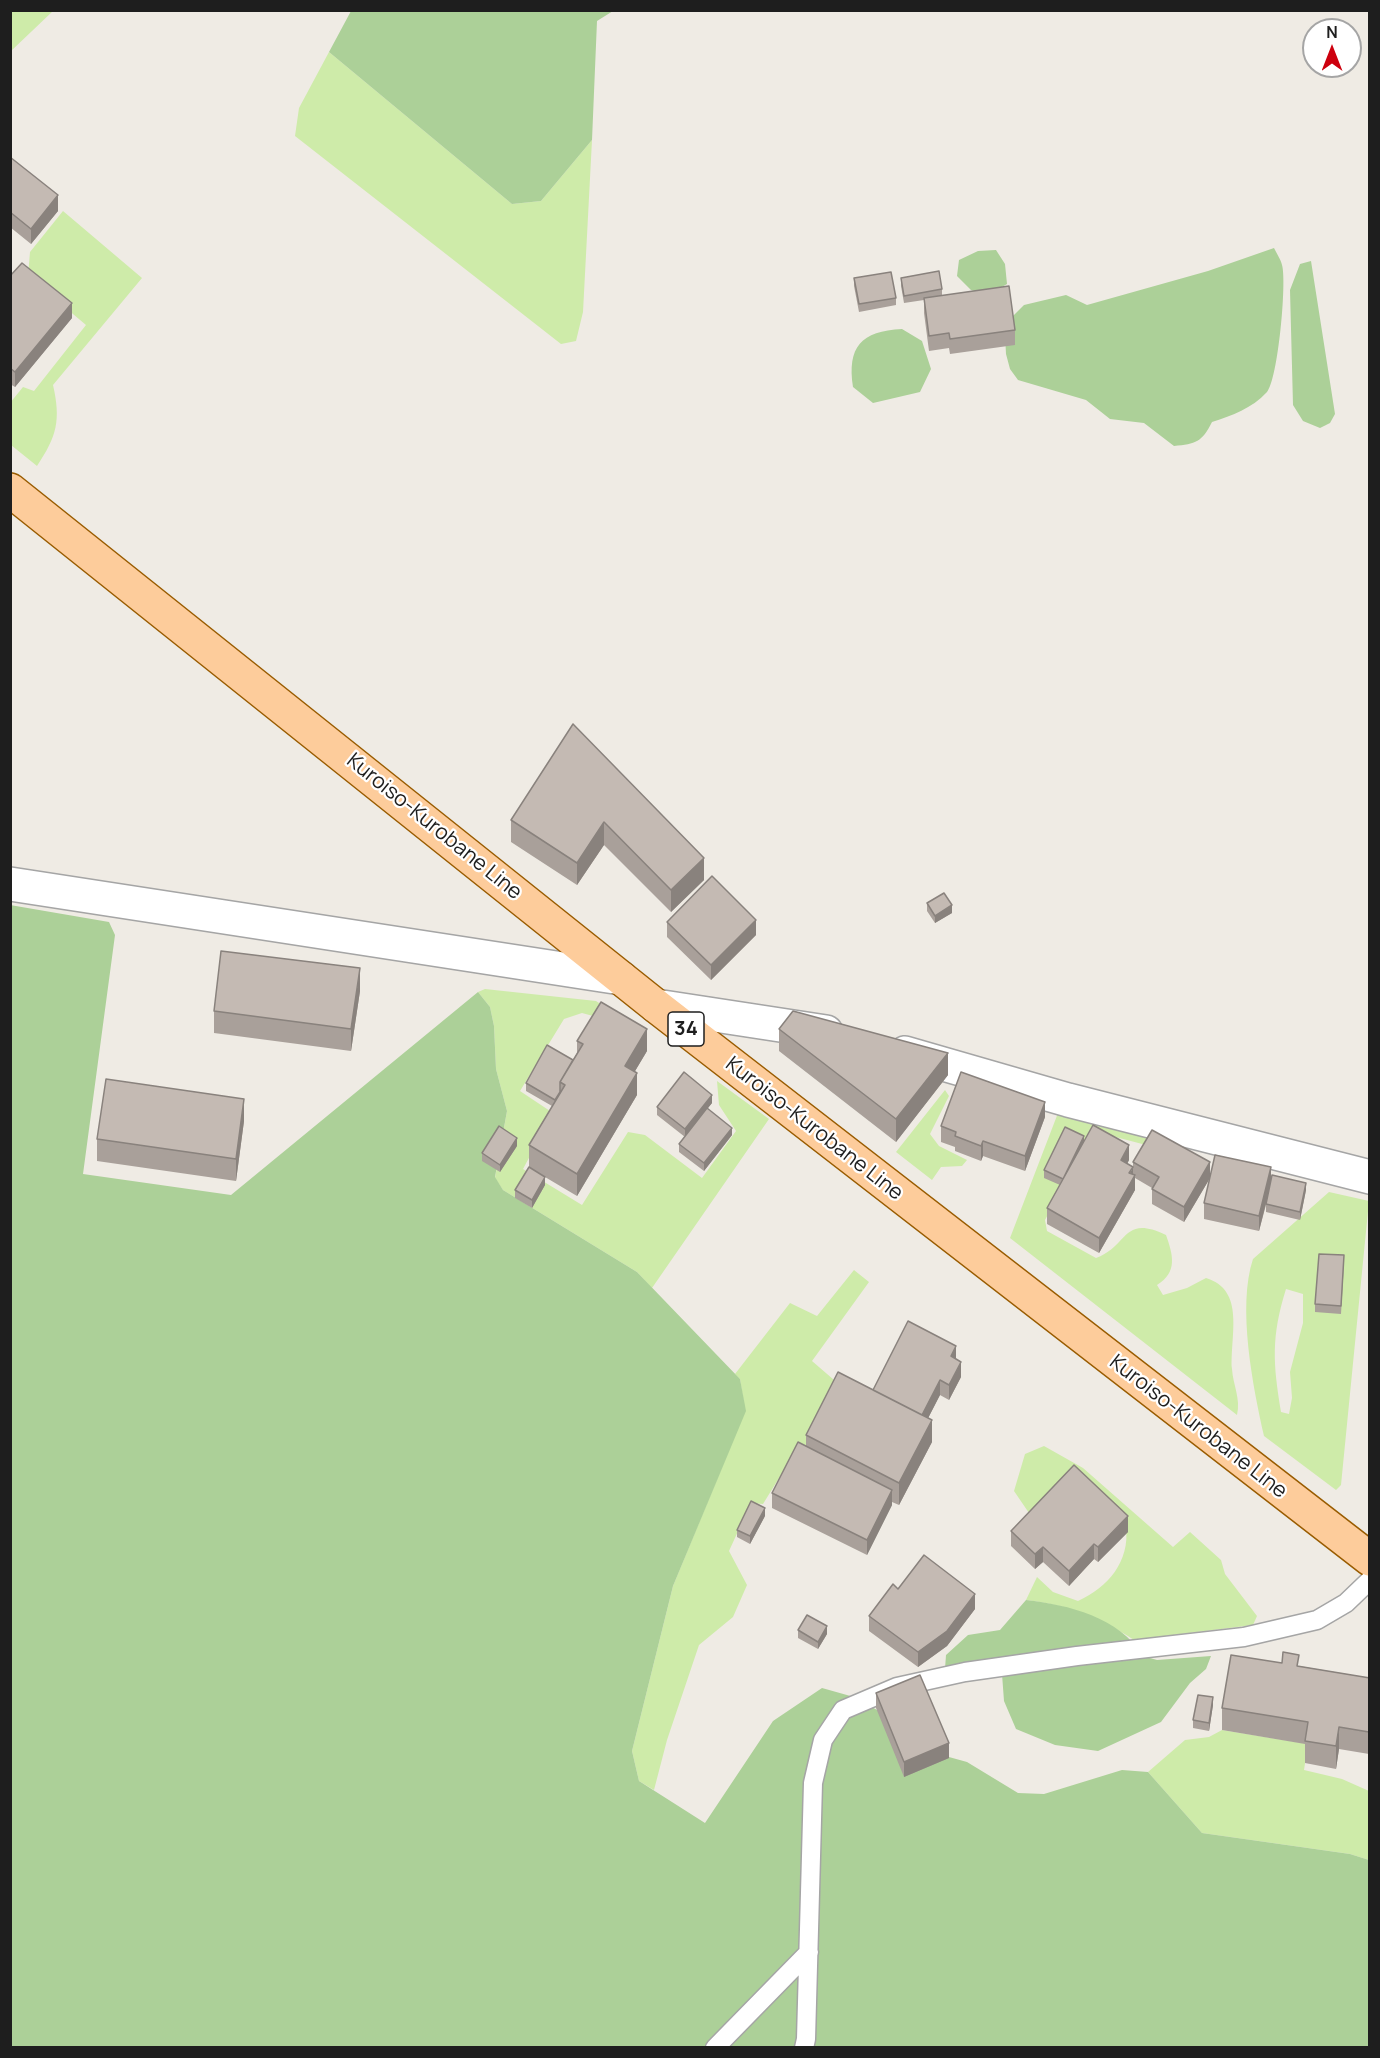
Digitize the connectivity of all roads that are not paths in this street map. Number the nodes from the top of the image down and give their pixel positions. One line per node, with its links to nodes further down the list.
1 (10, 490): 3 (main road, Kuroiso-Kurobane Line / 34)
2 (10, 884): 3 (street)
3 (621, 978): 4 (main road, Kuroiso-Kurobane Line / 34)
4 (656, 1006): 5 (street); 6 (main road, Kuroiso-Kurobane Line / 34)
5 (1370, 1177)
6 (1370, 1559)
7 (1370, 1580): 8 (lane)
8 (809, 1952): 9 (lane); 10 (lane)
9 (714, 2048)
10 (804, 2048)

